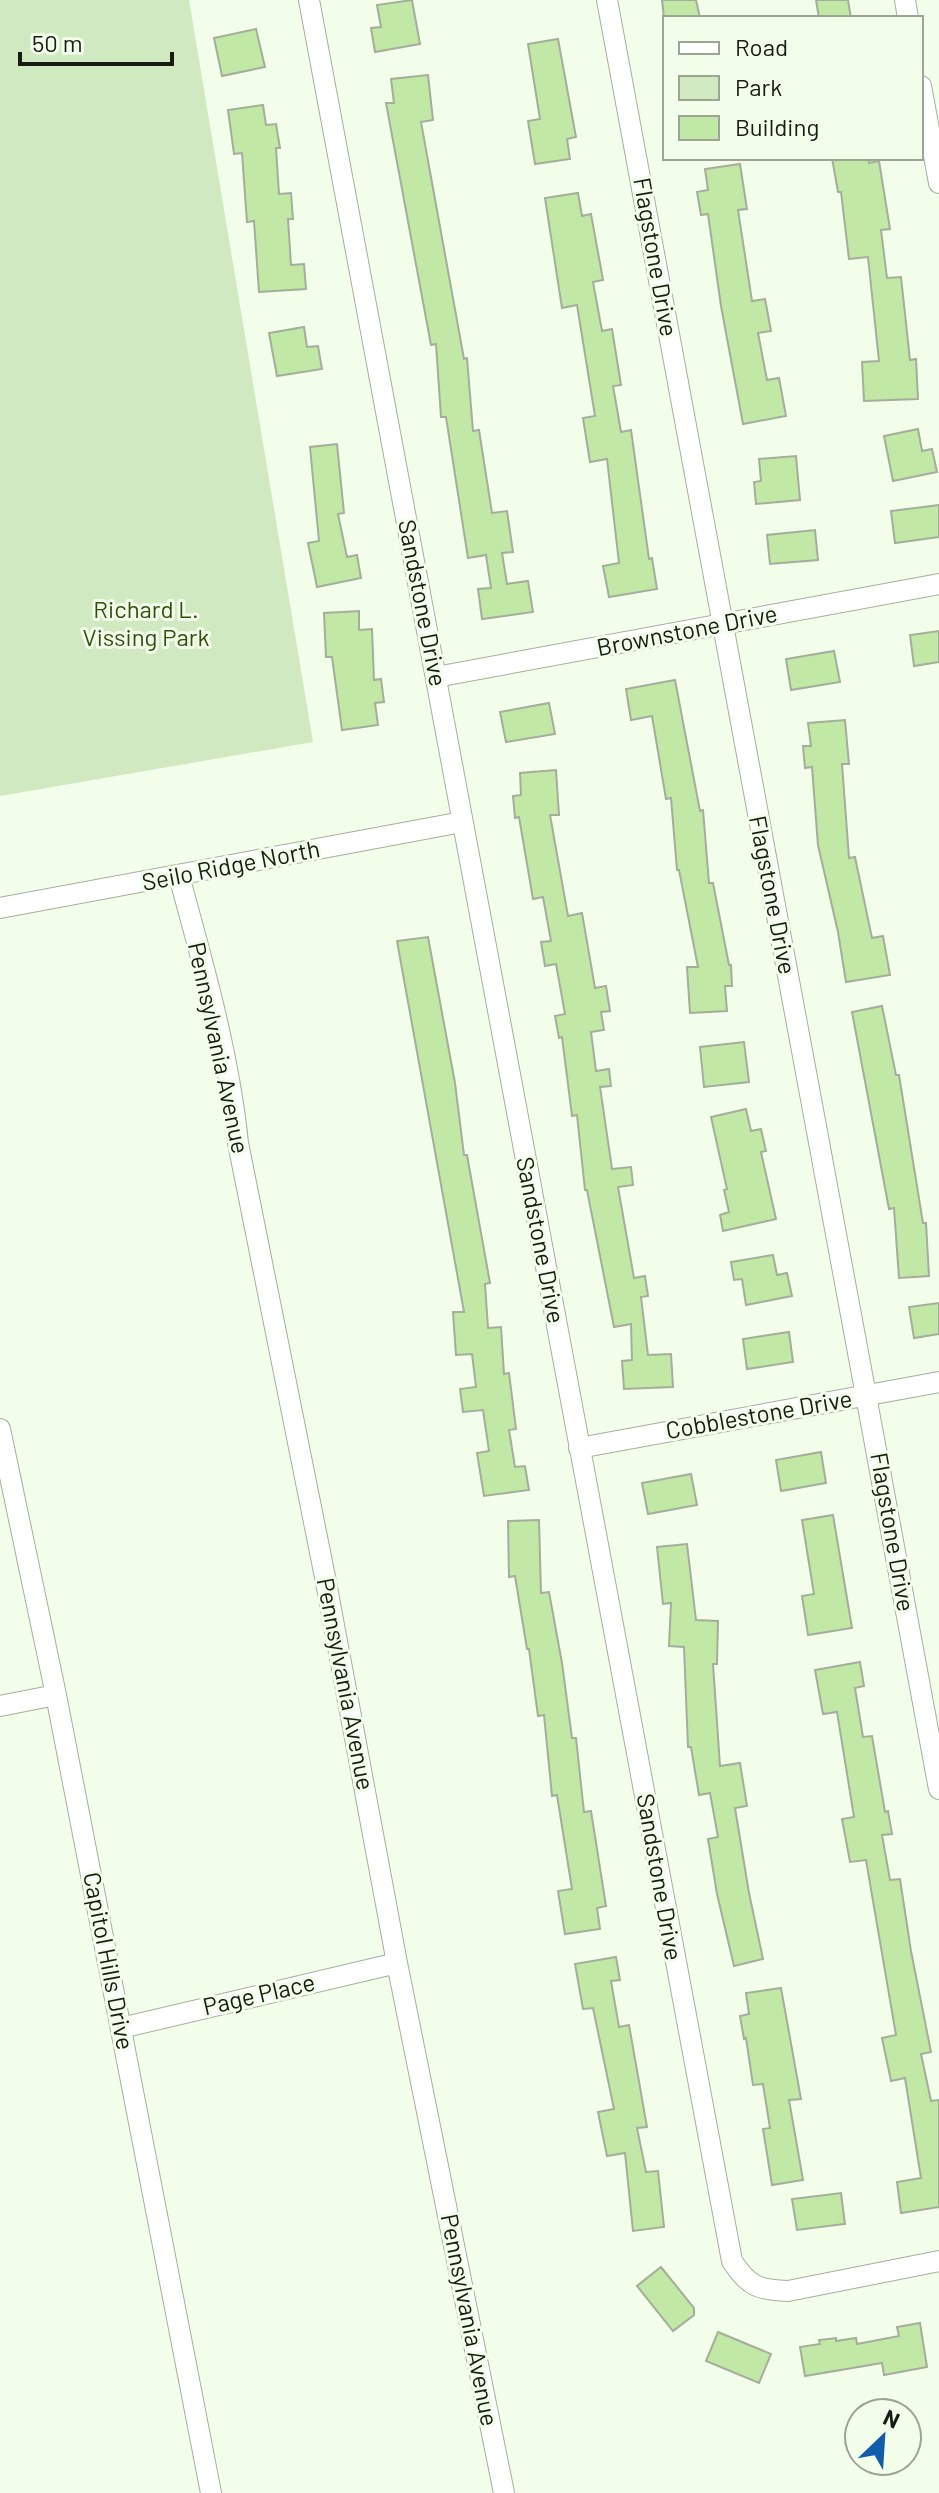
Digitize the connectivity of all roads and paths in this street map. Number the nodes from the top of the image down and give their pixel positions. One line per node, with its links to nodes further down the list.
1 (309, 0): 7 (street, Sandstone Drive)
2 (607, 0): 6 (street, Flagstone Drive)
3 (923, 97): 4 (street)
4 (939, 183)
5 (939, 584): 6 (street, Brownstone Drive)
6 (722, 624): 7 (street, Brownstone Drive); 12 (street, Flagstone Drive)
7 (436, 677): 8 (street, Sandstone Drive)
8 (462, 822): 9 (street, Seilo Ridge North); 14 (street, Sandstone Drive)
9 (179, 876): 10 (street, Seilo Ridge North); 18 (street, Pennsylvania Avenue)
10 (0, 908)
11 (939, 1382): 12 (street, Cobblestone Drive)
12 (866, 1396): 14 (street, Cobblestone Drive); 17 (street, Flagstone Drive)
13 (0, 1429): 15 (street, Capitol Hills Drive)
14 (579, 1448): 20 (street, Sandstone Drive)
15 (56, 1695): 16 (street); 19 (street, Capitol Hills Drive)
16 (0, 1706)
17 (939, 1789)
18 (397, 1963): 19 (street, Page Place); 22 (street, Pennsylvania Avenue)
19 (121, 2028): 21 (street, Capitol Hills Drive)
20 (939, 2261)
21 (211, 2493)
22 (504, 2493)

